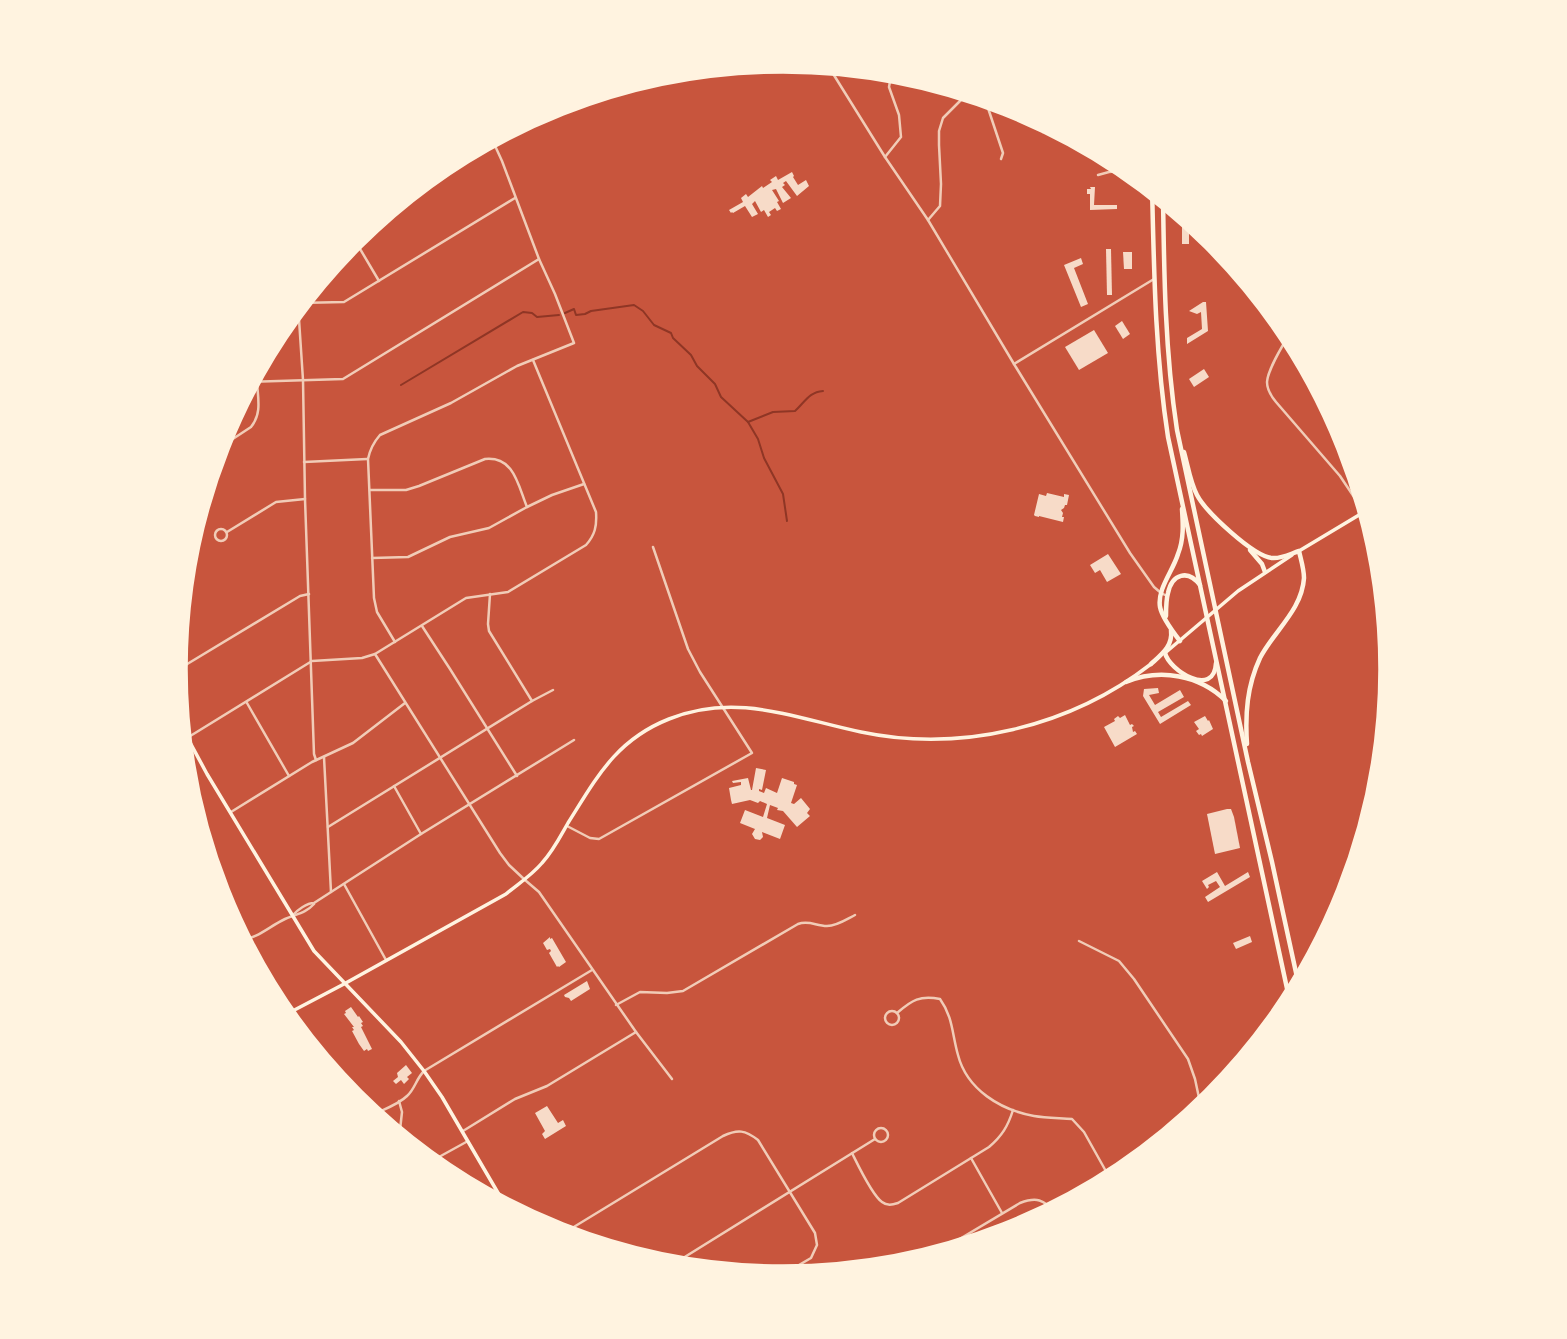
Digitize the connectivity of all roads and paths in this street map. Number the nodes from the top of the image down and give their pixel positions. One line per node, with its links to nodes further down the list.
1 (833, 74): 6 (street)
2 (890, 81): 6 (street)
3 (962, 99): 13 (street)
4 (988, 108): 7 (street)
5 (495, 146): 10 (street)
6 (885, 157): 13 (street)
7 (1001, 159)
8 (1115, 172): 9 (street)
9 (1098, 175)
10 (516, 198): 15 (street); 18 (street)
11 (1152, 199): 17 (highway)
12 (1163, 210): 16 (highway)
13 (928, 220): 23 (street)
14 (360, 248): 18 (street)
15 (538, 259): 22 (street); 24 (street)
16 (1165, 271): 17 (highway); 27 (highway)
17 (1154, 279): 23 (street); 33 (highway)
18 (379, 281): 19 (street)
19 (312, 303)
20 (300, 318): 24 (street)
21 (1285, 343): 35 (street)
22 (533, 359): 29 (street); 31 (street)
23 (1014, 364): 45 (street)
24 (303, 380): 25 (street); 30 (street)
25 (260, 382)
26 (257, 387): 28 (street)
27 (1175, 416): 39 (highway); 74 (highway)
28 (232, 440)
29 (368, 459): 30 (street); 32 (street)
30 (304, 462): 34 (street)
31 (584, 484): 36 (street); 47 (street)
32 (370, 490): 36 (street); 42 (street)
33 (1180, 491): 44 (highway); 45 (highway)
34 (305, 499): 38 (street); 46 (street)
35 (1357, 502)
36 (527, 507): 42 (street)
37 (1361, 514): 41 (main road)
38 (227, 532)
39 (1245, 544): 41 (highway); 43 (highway)
40 (653, 547): 80 (street)
41 (1299, 551): 43 (main road); 74 (highway)
42 (372, 558): 53 (street)
43 (1265, 572): 52 (main road)
44 (1202, 589): 48 (highway); 56 (highway)
45 (1162, 591): 48 (street); 49 (highway)
46 (309, 594): 57 (street); 59 (street)
47 (490, 594): 50 (street); 63 (street)
48 (1168, 594): 49 (highway)
49 (1165, 617): 51 (highway)
50 (422, 626): 53 (street); 67 (street)
51 (1171, 629): 52 (highway); 58 (highway)
52 (1180, 641): 54 (main road)
53 (394, 642): 55 (street)
54 (1165, 653): 58 (main road); 60 (highway)
55 (375, 654): 57 (street); 65 (street)
56 (1216, 655): 60 (highway); 66 (highway)
57 (312, 661): 64 (street); 73 (street)
58 (1151, 664): 61 (main road)
59 (186, 665)
60 (1195, 680): 61 (highway); 66 (highway)
61 (1126, 681): 80 (main road)
62 (553, 690): 63 (street)
63 (532, 701): 67 (street)
64 (246, 702): 68 (street); 75 (street)
65 (406, 702): 71 (street); 72 (street)
66 (1226, 702): 94 (highway)
67 (487, 728): 72 (street); 76 (street)
68 (190, 736)
69 (574, 740): 76 (street)
70 (191, 744): 79 (main road)
71 (324, 757): 73 (street); 81 (street)
72 (440, 758): 77 (street); 78 (street)
73 (316, 760): 75 (street)
74 (1248, 762): 92 (highway)
75 (289, 776): 79 (street)
76 (517, 776): 78 (street)
77 (394, 786): 81 (street); 82 (street)
78 (469, 805): 82 (street); 83 (street)
79 (230, 812): 87 (main road)
80 (567, 826): 83 (main road)
81 (328, 827): 85 (street)
82 (421, 834): 84 (street)
83 (525, 880): 90 (main road); 91 (street)
84 (344, 884): 85 (street); 90 (street)
85 (331, 892): 87 (street)
86 (855, 915): 95 (street)
87 (292, 916): 88 (street); 93 (main road)
88 (249, 938)
89 (1079, 941): 101 (street)
90 (386, 960): 93 (main road)
91 (592, 970): 95 (street); 99 (street)
92 (1297, 975)
93 (344, 984): 96 (main road); 99 (main road)
94 (1288, 991)
95 (616, 1005): 98 (street)
96 (293, 1011)
97 (897, 1013): 97 (street); 103 (street)
98 (636, 1032): 100 (street); 106 (street)
99 (424, 1072): 102 (street); 106 (main road)
100 (672, 1079)
101 (1199, 1099)
102 (399, 1101): 104 (street); 105 (street)
103 (1013, 1110): 111 (street); 112 (street)
104 (380, 1111)
105 (400, 1128)
106 (463, 1131): 108 (main road)
107 (875, 1139): 107 (street); 109 (street)
108 (468, 1142): 110 (street); 114 (main road)
109 (852, 1153): 111 (street); 113 (street)
110 (438, 1158)
111 (970, 1158): 116 (street)
112 (1107, 1172)
113 (790, 1191): 117 (street); 119 (street); 120 (street)
114 (499, 1195)
115 (1048, 1206): 116 (street)
116 (1002, 1213): 118 (street)
117 (571, 1228)
118 (953, 1243)
119 (682, 1258)
120 (796, 1267)

